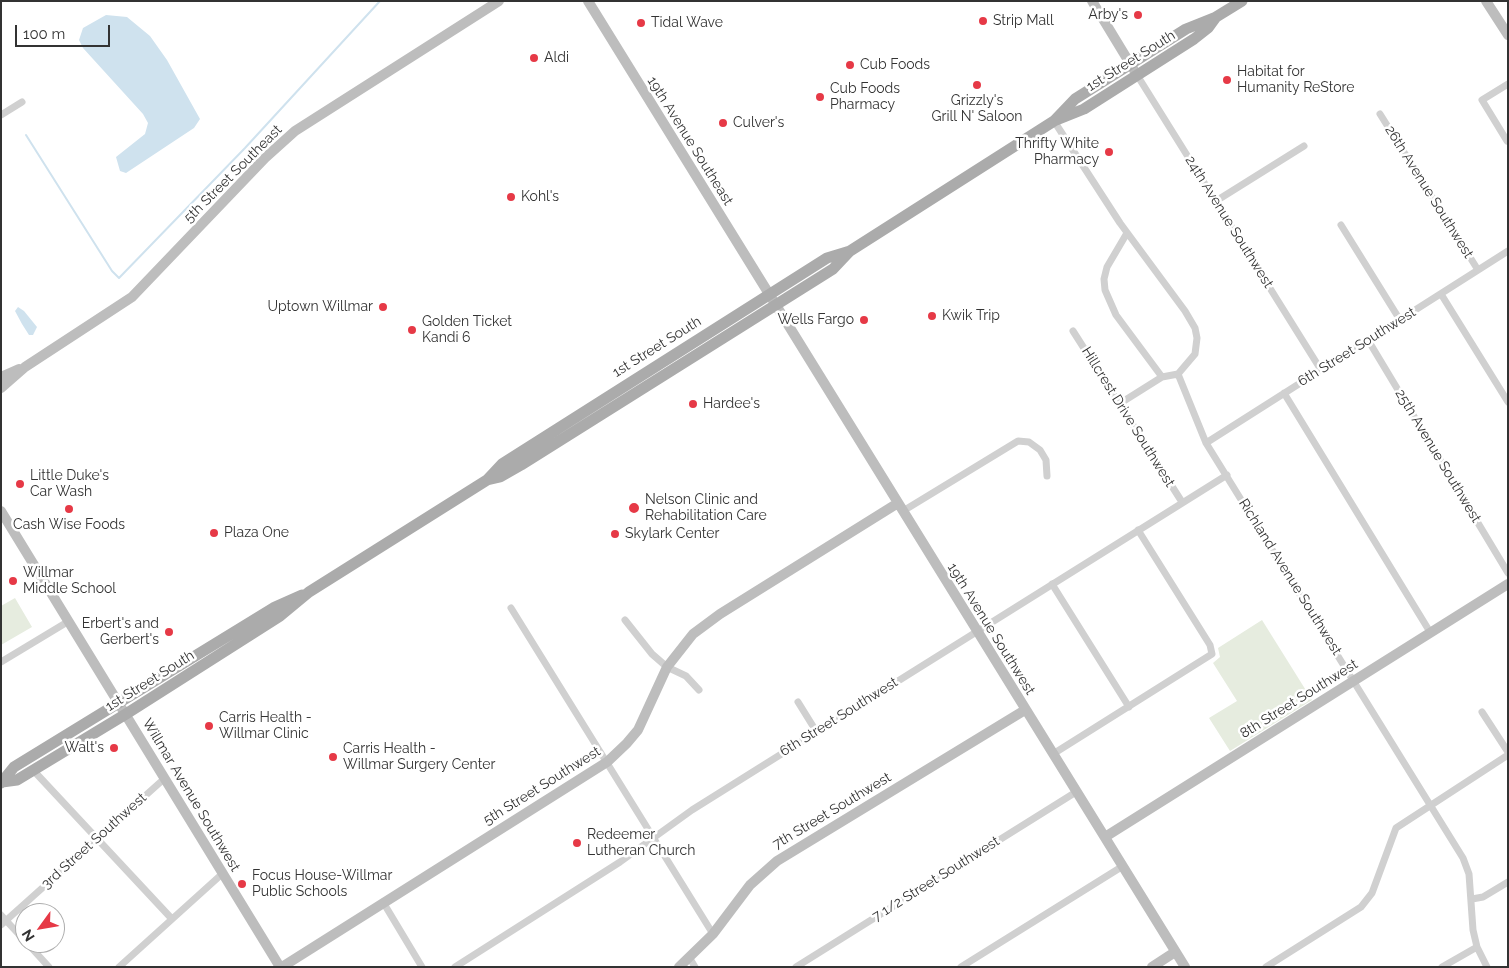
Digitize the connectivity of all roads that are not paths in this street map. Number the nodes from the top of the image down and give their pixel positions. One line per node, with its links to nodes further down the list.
1 (499, 1): 29 (street, 5th Street Southeast)
2 (588, 1): 23 (street, 19th Avenue Southeast)
3 (1092, 1): 8 (street)
4 (1242, 1): 6 (main road, 1st Street South)
5 (1486, 1): 7 (street)
6 (1216, 17): 8 (main road, 1st Street South); 9 (main road, 1st Street South)
7 (1508, 35)
8 (1130, 64): 9 (street); 14 (main road, 1st Street South)
9 (1137, 75): 14 (main road, 1st Street South); 17 (street, 24th Avenue Southwest)
10 (1508, 84): 15 (street)
11 (22, 102): 13 (street)
12 (1380, 114): 22 (street, 26th Avenue Southwest)
13 (1, 115)
14 (1054, 120): 19 (street); 20 (main road, 1st Street South)
15 (1507, 141)
16 (1304, 146): 17 (street)
17 (1216, 201): 30 (street, 24th Avenue Southwest)
18 (1341, 225): 26 (street)
19 (1127, 233): 31 (street); 33 (street)
20 (850, 251): 23 (main road, 1st Street South); 25 (main road, 1st Street South)
21 (1508, 251): 22 (street, 6th Street Southwest)
22 (1478, 270): 24 (street, 6th Street Southwest)
23 (768, 294): 25 (street, 19th Avenue Southeast); 41 (main road, 1st Street South)
24 (1440, 294): 26 (street, 6th Street Southwest); 36 (street)
25 (775, 305): 41 (main road, 1st Street South); 43 (street, 19th Avenue Southwest)
26 (1400, 320): 28 (street, 6th Street Southwest)
27 (1073, 331): 37 (street, Hillcrest Drive Southwest)
28 (1368, 340): 30 (street, 6th Street Southwest); 46 (street, 25th Avenue Southwest)
29 (25, 367): 32 (street, 5th Street Southeast); 34 (street, 5th Street Southeast)
30 (1321, 370): 35 (street, 6th Street Southwest)
31 (1178, 374): 33 (street); 38 (street, Richland Avenue Southwest)
32 (1, 377)
33 (1162, 377): 37 (street)
34 (1, 388)
35 (1284, 394): 38 (street, 6th Street Southwest); 53 (street)
36 (1508, 402)
37 (1119, 404): 42 (street, Hillcrest Drive Southwest)
38 (1206, 443): 39 (street, Richland Avenue Southwest)
39 (1227, 475): 42 (street, 6th Street Southwest); 56 (street, Richland Avenue Southwest)
40 (1047, 476): 43 (street, 5th Street Southwest)
41 (487, 480): 60 (main road, 1st Street South)
42 (1182, 502): 45 (street, 6th Street Southwest)
43 (900, 507): 52 (street, 19th Avenue Southwest); 55 (street, 5th Street Southwest)
44 (1, 511): 51 (street, Willmar Avenue Southwest)
45 (1138, 530): 47 (street, 6th Street Southwest); 59 (street)
46 (1508, 572)
47 (1052, 584): 52 (street, 6th Street Southwest); 59 (street)
48 (1508, 584): 53 (street, 8th Street Southwest)
49 (511, 608): 66 (street)
50 (625, 620): 55 (street)
51 (69, 621): 54 (street); 60 (street, Willmar Avenue Southwest)
52 (976, 631): 61 (street, 19th Avenue Southwest); 63 (street, 6th Street Southwest)
53 (1430, 632): 56 (street, 8th Street Southwest)
54 (1, 662)
55 (667, 667): 57 (street); 66 (street, 5th Street Southwest)
56 (1354, 680): 71 (street, Richland Avenue Southwest); 74 (street, 8th Street Southwest)
57 (699, 690)
58 (798, 702): 63 (street)
59 (1129, 707): 64 (street)
60 (123, 709): 67 (main road, 1st Street South); 68 (street, Willmar Avenue Southwest); 69 (main road, 1st Street South)
61 (1026, 710): 64 (street, 19th Avenue Southwest); 83 (street, 7th Street Southwest)
62 (1482, 712): 65 (street)
63 (816, 731): 73 (street, 6th Street Southwest)
64 (1053, 754): 70 (street, 19th Avenue Southwest)
65 (1508, 754): 71 (street)
66 (607, 762): 73 (street); 79 (street, 5th Street Southwest)
67 (33, 770): 69 (main road, 1st Street South); 72 (street)
68 (164, 778): 72 (street, 3rd Street Southwest); 76 (street, Willmar Avenue Southwest)
69 (2, 782)
70 (1076, 792): 74 (street, 19th Avenue Southwest); 95 (street, 7 1/2 Street Southwest)
71 (1431, 805): 78 (street, Richland Avenue Southwest); 99 (street)
72 (97, 838): 80 (street); 81 (street, 3rd Street Southwest)
73 (653, 838): 83 (street); 92 (street, 6th Street Southwest)
74 (1105, 838): 75 (street, 19th Avenue Southwest)
75 (1122, 866): 85 (street, 19th Avenue Southwest); 96 (street)
76 (222, 874): 80 (street); 90 (street, Willmar Avenue Southwest)
77 (1508, 882): 78 (street)
78 (1472, 899): 84 (street, Richland Avenue Southwest)
79 (382, 902): 90 (street, 5th Street Southwest); 91 (street)
80 (172, 919): 89 (street)
81 (3, 920): 82 (street)
82 (15, 931)
83 (712, 934): 87 (street, 7th Street Southwest)
84 (1477, 946): 100 (street); 101 (street, Richland Avenue Southwest)
85 (1175, 952): 97 (street); 98 (street, 19th Avenue Southwest)
86 (36, 953): 88 (street)
87 (689, 957): 93 (street, 7th Street Southwest); 94 (street)
88 (49, 967)
89 (119, 967)
90 (281, 967)
91 (422, 967)
92 (455, 967)
93 (679, 967)
94 (695, 967)
95 (796, 967)
96 (961, 967)
97 (1152, 967)
98 (1185, 967)
99 (1266, 967)
100 (1442, 967)
101 (1487, 967)

